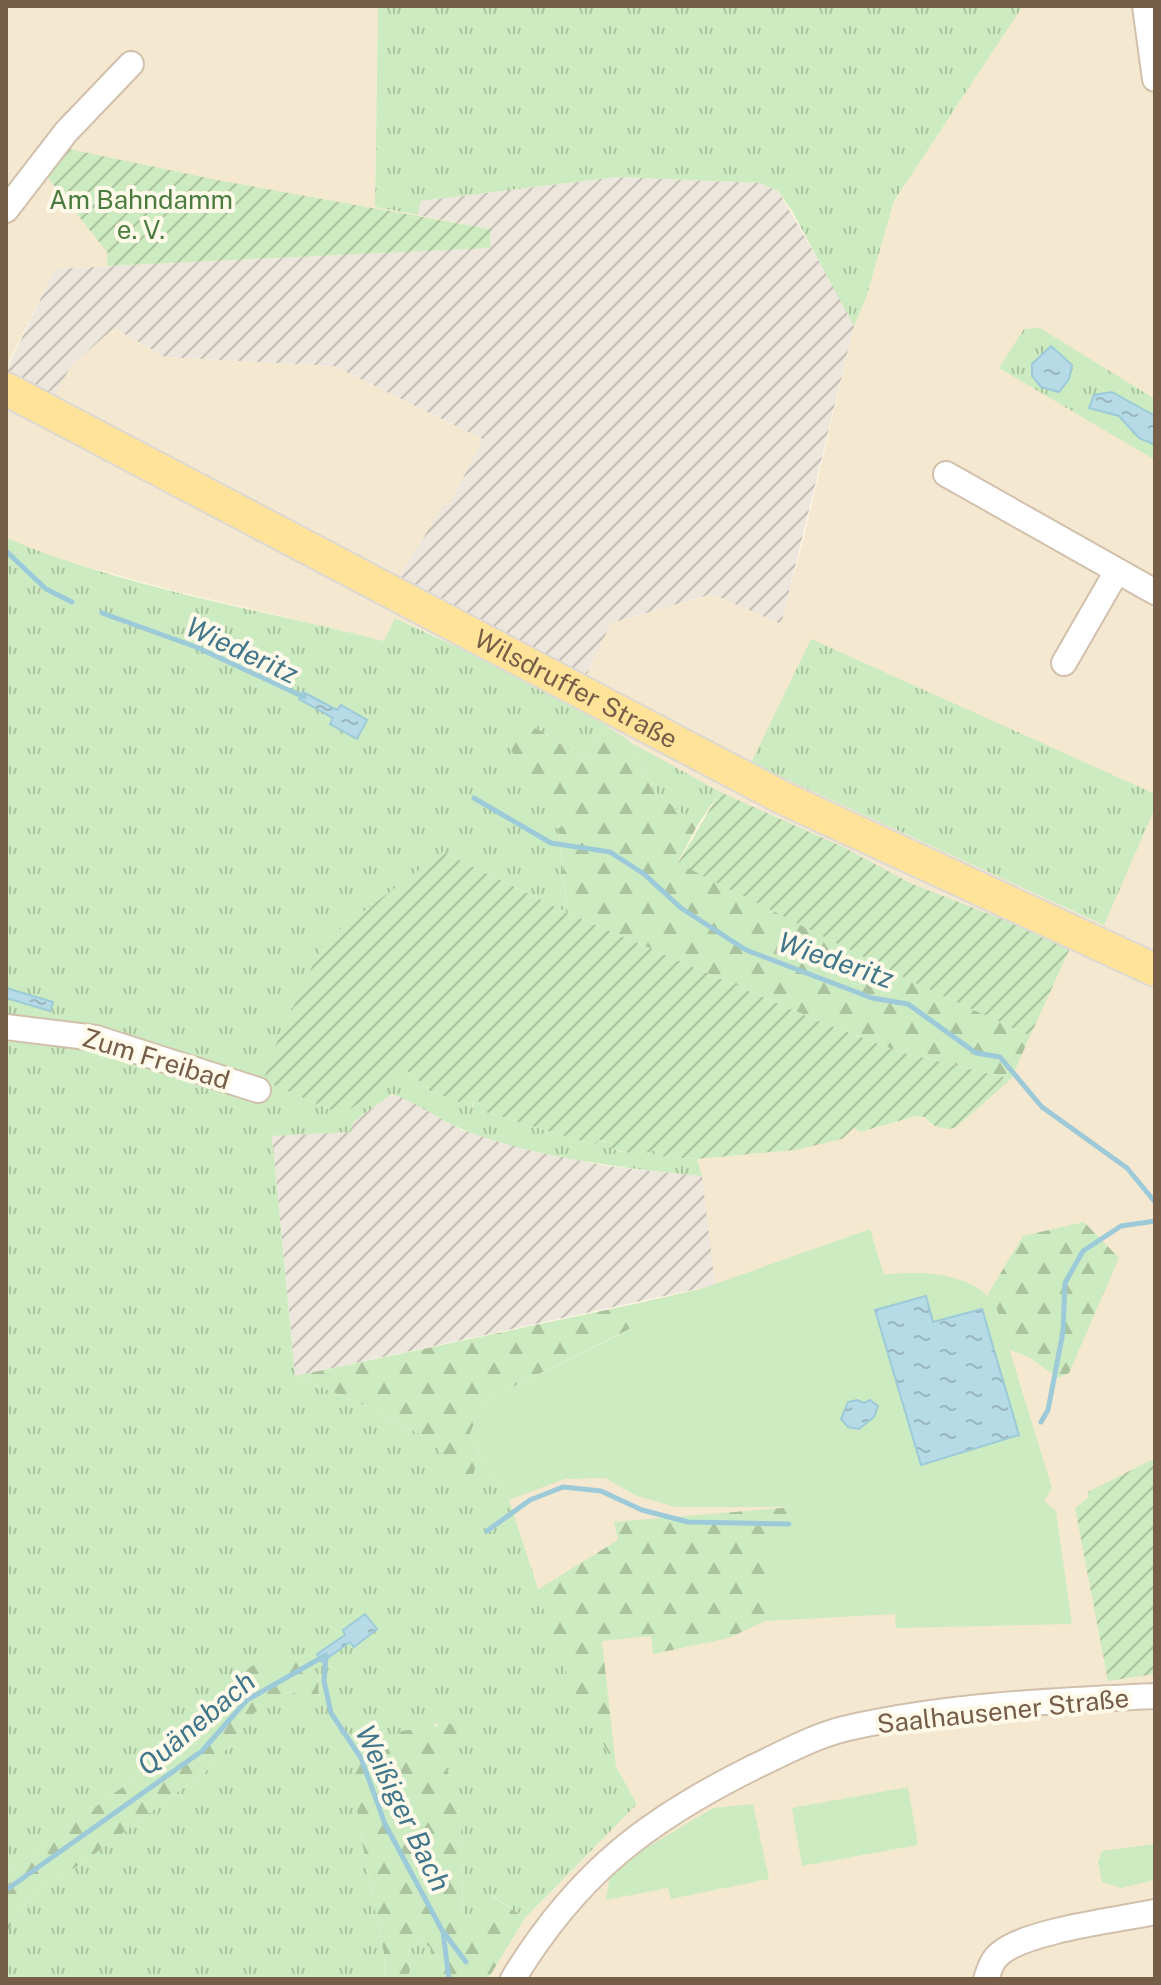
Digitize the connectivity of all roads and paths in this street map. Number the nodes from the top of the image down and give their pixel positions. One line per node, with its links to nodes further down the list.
1 (1145, 6): 3 (street)
2 (131, 64): 4 (street)
3 (1155, 79)
4 (6, 210)
5 (6, 389): 10 (main road, Wilsdruffer Straße)
6 (946, 474): 7 (street)
7 (1117, 571): 8 (street); 9 (street)
8 (1155, 592)
9 (1064, 663)
10 (1155, 970)
11 (6, 1027): 12 (street, Zum Freibad)
12 (258, 1090)
13 (1155, 1696): 15 (street, Saalhausener Straße)
14 (1155, 1912): 16 (street)
15 (513, 1979)
16 (986, 1979)

